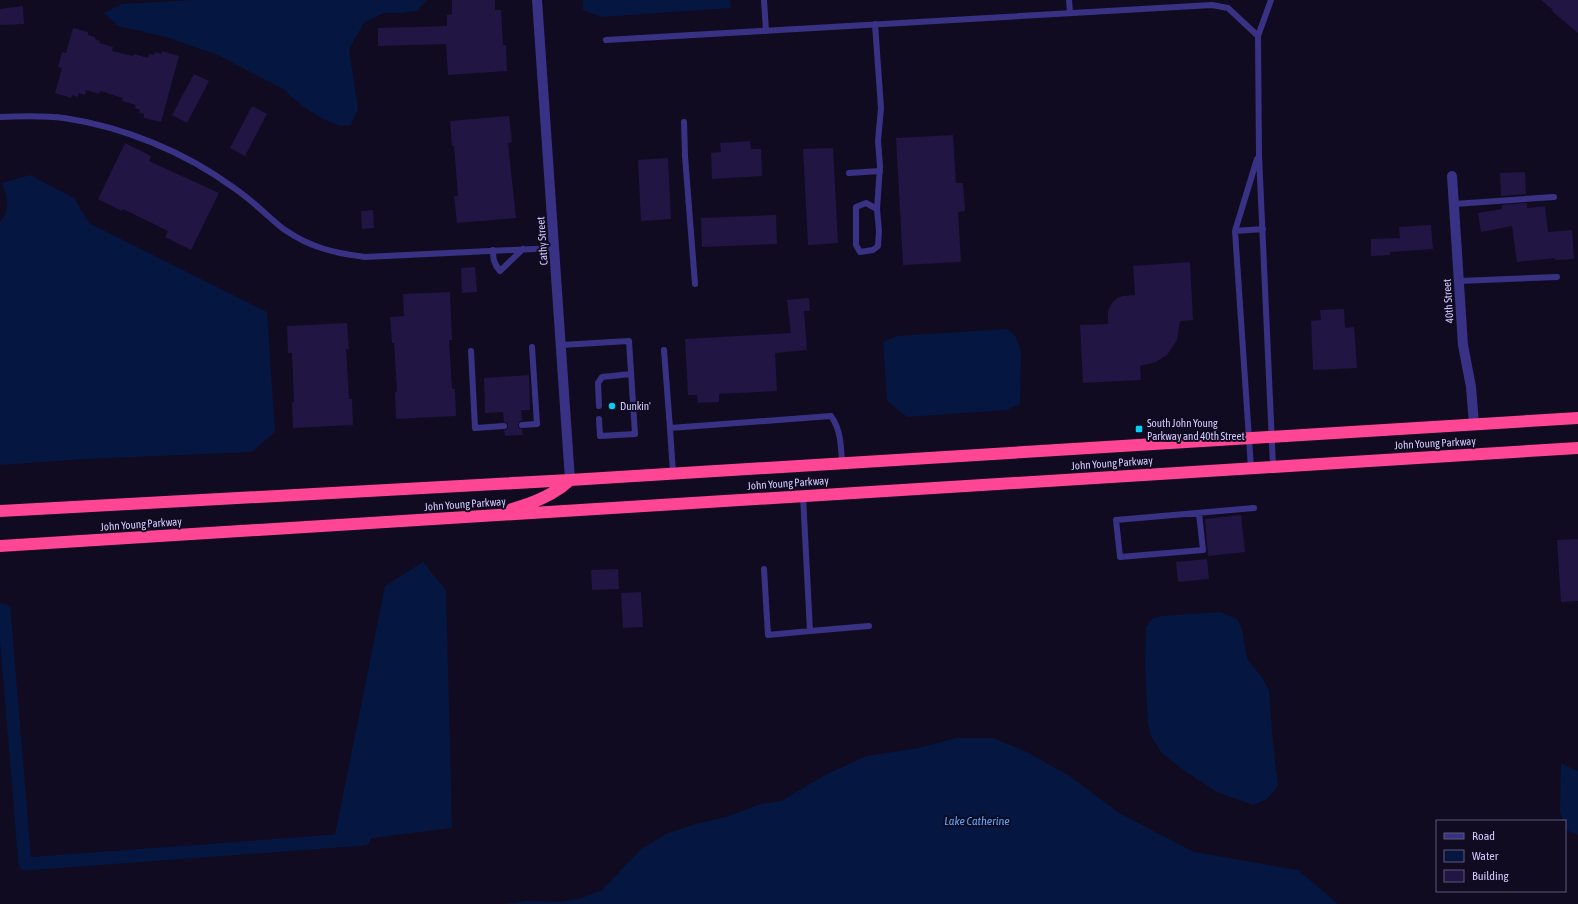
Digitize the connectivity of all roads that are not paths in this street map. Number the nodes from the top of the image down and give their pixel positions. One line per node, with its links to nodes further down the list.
1 (537, 0): 21 (street, Cathy Street)
2 (764, 0): 7 (lane)
3 (1069, 0): 5 (lane)
4 (1271, 0): 8 (lane)
5 (1070, 13): 6 (lane); 8 (lane)
6 (875, 24): 7 (lane); 13 (lane)
7 (766, 31): 9 (lane)
8 (1258, 36): 12 (lane)
9 (606, 40)
10 (0, 117): 23 (lane)
11 (684, 122): 26 (lane)
12 (1259, 154): 19 (lane); 20 (lane)
13 (880, 171): 14 (lane); 18 (lane)
14 (849, 173)
15 (1452, 176): 17 (street, 40th Street)
16 (1554, 197): 17 (lane)
17 (1454, 204): 25 (street, 40th Street)
18 (877, 209): 18 (lane)
19 (1262, 229): 20 (lane); 39 (lane)
20 (1235, 232): 40 (lane)
21 (554, 248): 22 (lane); 27 (street, Cathy Street)
22 (523, 249): 23 (lane); 23 (lane)
23 (493, 250)
24 (1557, 277): 25 (lane)
25 (1459, 280): 35 (street, 40th Street)
26 (695, 284)
27 (561, 345): 31 (lane); 46 (street, Cathy Street)
28 (532, 347): 36 (lane)
29 (664, 350): 38 (lane)
30 (471, 351): 37 (lane)
31 (631, 374): 32 (lane); 34 (lane)
32 (599, 406)
33 (1578, 418): 35 (highway, John Young Parkway)
34 (599, 419)
35 (1474, 424): 39 (highway, John Young Parkway)
36 (522, 425)
37 (504, 426)
38 (670, 428): 42 (lane); 45 (lane)
39 (1273, 436): 40 (highway, John Young Parkway); 43 (lane)
40 (1248, 438): 42 (highway, John Young Parkway); 44 (lane)
41 (1578, 448): 43 (highway, John Young Parkway)
42 (842, 463): 45 (highway, John Young Parkway)
43 (1273, 466): 44 (highway, John Young Parkway)
44 (1251, 468): 47 (highway, John Young Parkway)
45 (673, 473): 46 (highway, John Young Parkway)
46 (570, 480): 49 (highway, John Young Parkway); 51 (highway)
47 (803, 496): 51 (highway, John Young Parkway); 55 (lane)
48 (1254, 508): 50 (lane)
49 (0, 511)
50 (1199, 513): 50 (lane)
51 (488, 515): 52 (highway, John Young Parkway)
52 (0, 546)
53 (764, 569): 55 (lane)
54 (869, 626): 55 (lane)
55 (810, 631)

